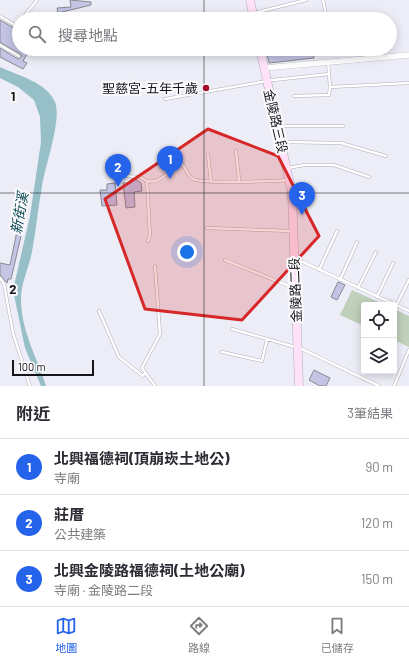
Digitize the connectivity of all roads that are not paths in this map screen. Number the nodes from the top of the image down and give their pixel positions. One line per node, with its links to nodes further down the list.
1 (37, 0): 5 (lane)
2 (250, 0): 6 (main road)
3 (306, 0): 7 (lane)
4 (323, 0): 8 (lane)
5 (28, 12)
6 (252, 12)
7 (266, 12)
8 (325, 12)
9 (0, 16): 10 (lane)
10 (12, 23)
11 (0, 45): 12 (lane)
12 (12, 52)
13 (409, 55): 15 (street)
14 (261, 56): 16 (main road, 金陵路三段)
15 (328, 62): 16 (street); 17 (lane)
16 (264, 68): 18 (main road, 金陵路三段)
17 (330, 74): 18 (lane); 20 (lane)
18 (268, 83): 22 (lane); 23 (main road, 金陵路三段)
19 (409, 83): 20 (lane)
20 (330, 87): 21 (lane)
21 (294, 96)
22 (165, 99)
23 (277, 126): 24 (lane); 25 (main road, 金陵路三段)
24 (343, 126)
25 (281, 142): 28 (lane); 29 (main road, 金陵路三段)
26 (236, 151): 32 (lane)
27 (208, 155): 35 (lane)
28 (386, 156)
29 (286, 168): 31 (lane); 33 (main road, 金陵路三段)
30 (125, 176): 34 (lane)
31 (369, 177)
32 (239, 180): 33 (lane); 35 (lane)
33 (289, 180): 36 (main road, 金陵路三段)
34 (147, 181): 35 (lane); 40 (lane)
35 (211, 182)
36 (292, 193): 38 (main road, 金陵路二段)
37 (207, 228): 38 (lane)
38 (293, 231): 44 (main road, 金陵路二段)
39 (337, 231): 47 (lane)
40 (148, 241)
41 (357, 242): 49 (lane)
42 (376, 252): 52 (lane)
43 (225, 260): 51 (lane)
44 (294, 262): 47 (lane); 51 (main road, 金陵路二段)
45 (394, 262): 53 (lane)
46 (155, 266): 64 (lane)
47 (319, 270): 49 (lane)
48 (0, 278): 65 (lane)
49 (340, 280): 52 (lane)
50 (409, 280): 55 (lane)
51 (295, 288): 61 (main road, 金陵路二段)
52 (358, 288): 53 (lane)
53 (377, 297): 54 (lane)
54 (388, 302)
55 (397, 304)
56 (397, 306): 58 (lane)
57 (99, 311): 64 (lane)
58 (409, 311)
59 (232, 328): 60 (lane)
60 (267, 339): 61 (lane); 63 (lane)
61 (297, 347): 67 (main road, 金陵路二段); 68 (lane)
62 (408, 350): 69 (lane)
63 (222, 352)
64 (145, 373): 66 (lane)
65 (30, 386)
66 (155, 386)
67 (299, 386)
68 (379, 386)
69 (394, 386)

